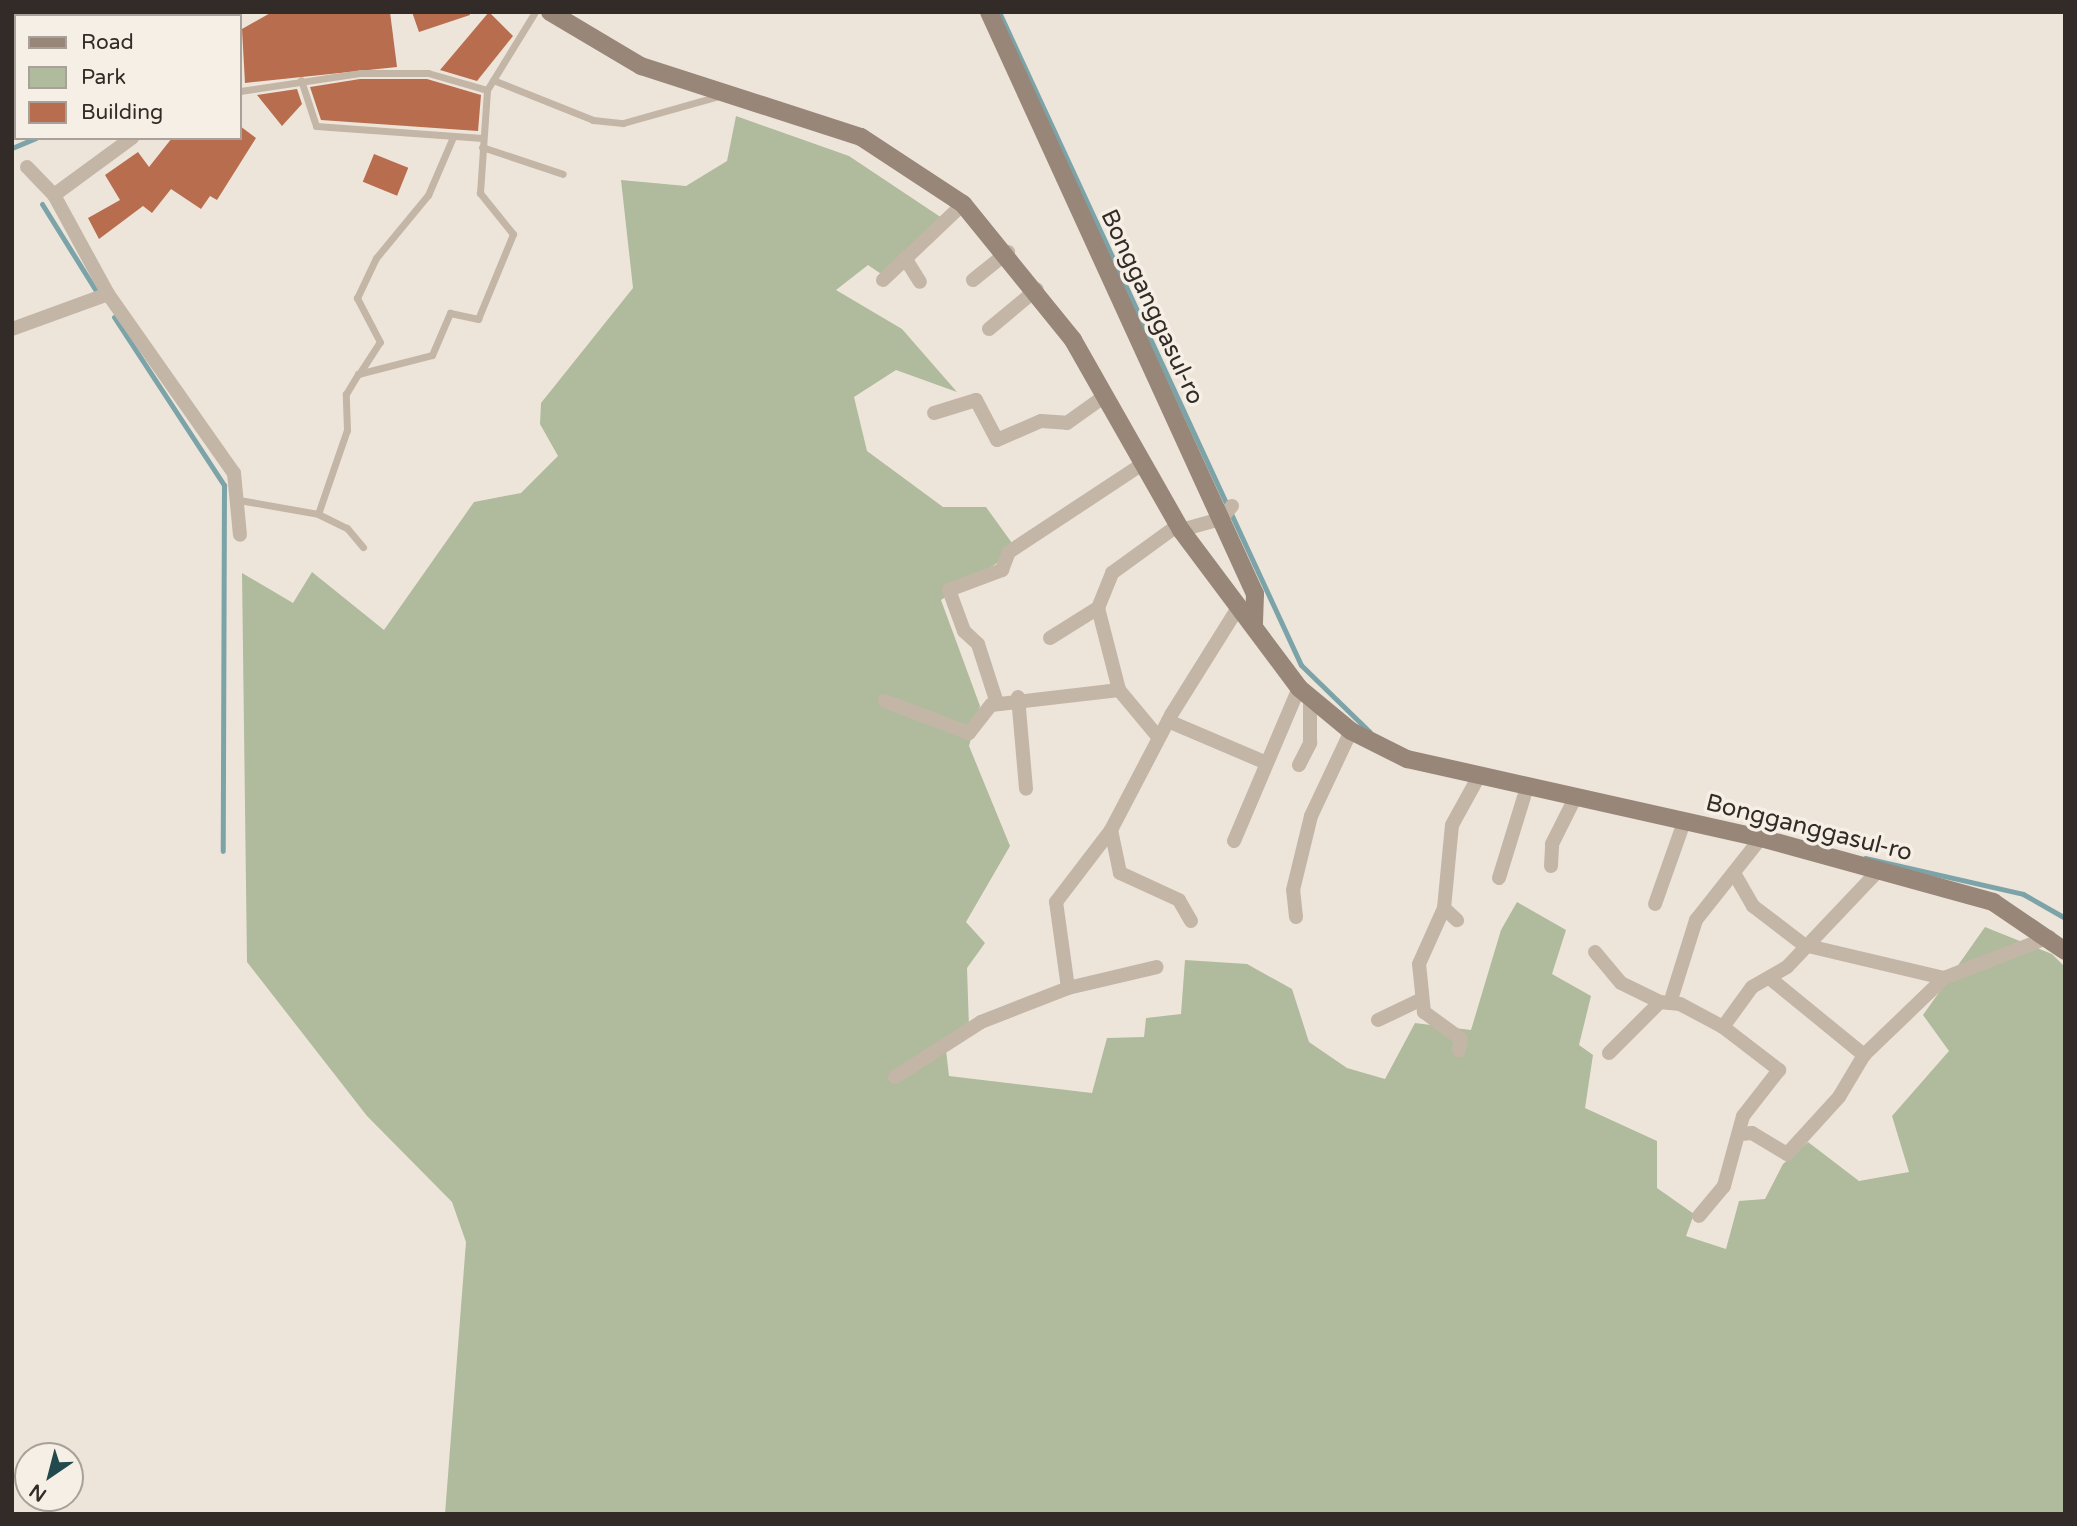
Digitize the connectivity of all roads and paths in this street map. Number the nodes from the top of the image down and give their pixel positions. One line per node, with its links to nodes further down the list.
1 (535, 12): 5 (lane)
2 (550, 12): 8 (street, Bongganggasul-ro)
3 (989, 12): 30 (street, Bongganggasul-ro)
4 (301, 80): 6 (lane); 7 (lane); 9 (lane)
5 (493, 80): 6 (lane); 8 (lane)
6 (487, 90): 11 (lane)
7 (242, 91)
8 (721, 95): 15 (street, Bongganggasul-ro)
9 (453, 137): 11 (lane); 25 (lane)
10 (129, 140): 14 (street)
11 (482, 142): 13 (lane); 25 (lane)
12 (27, 167): 14 (street)
13 (564, 174)
14 (54, 195): 22 (street)
15 (963, 204): 16 (street, Bongganggasul-ro); 17 (street)
16 (1008, 253): 19 (street); 21 (street, Bongganggasul-ro)
17 (905, 258): 18 (street); 20 (street)
18 (883, 280)
19 (973, 280)
20 (920, 282)
21 (1037, 289): 24 (street); 26 (street, Bongganggasul-ro)
22 (108, 294): 23 (street); 29 (street)
23 (12, 329)
24 (989, 329)
25 (358, 374): 31 (lane)
26 (1102, 398): 27 (street); 28 (street, Bongganggasul-ro)
27 (934, 413)
28 (1141, 465): 32 (street, Bongganggasul-ro); 43 (street)
29 (239, 500): 31 (lane); 33 (street)
30 (1226, 513): 32 (street); 37 (street, Bongganggasul-ro)
31 (318, 514): 34 (lane)
32 (1180, 527): 35 (street, Bongganggasul-ro); 36 (street)
33 (240, 535)
34 (363, 547)
35 (1239, 606): 37 (street, Bongganggasul-ro); 44 (street)
36 (1098, 608): 38 (street); 39 (street)
37 (1254, 625): 40 (street, Bongganggasul-ro)
38 (1050, 638)
39 (1118, 690): 41 (street); 46 (street)
40 (1305, 693): 45 (street, Bongganggasul-ro); 47 (street); 48 (street)
41 (1018, 697): 43 (street); 51 (street)
42 (885, 701): 43 (street)
43 (994, 704)
44 (1168, 721): 46 (street); 47 (street)
45 (1351, 731): 49 (street, Bongganggasul-ro); 63 (street)
46 (1159, 738): 54 (street)
47 (1264, 762): 56 (street)
48 (1299, 765)
49 (1479, 776): 50 (street, Bongganggasul-ro); 62 (street)
50 (1527, 787): 52 (street, Bongganggasul-ro); 60 (street)
51 (1026, 789)
52 (1575, 798): 53 (street, Bongganggasul-ro); 57 (street)
53 (1684, 822): 55 (street, Bongganggasul-ro); 61 (street)
54 (1111, 830): 65 (street); 73 (street)
55 (1761, 838): 58 (street, Bongganggasul-ro); 59 (street)
56 (1234, 841)
57 (1551, 866)
58 (1879, 870): 66 (street, Bongganggasul-ro); 67 (street)
59 (1734, 873): 67 (street); 75 (street)
60 (1499, 878)
61 (1655, 904)
62 (1444, 908): 64 (street); 74 (street)
63 (1296, 917)
64 (1457, 920)
65 (1191, 921)
66 (2049, 937): 68 (street, Bongganggasul-ro); 71 (street)
67 (1804, 945): 71 (street); 72 (street)
68 (2065, 951)
69 (1595, 952): 75 (street)
70 (1157, 967): 73 (street)
71 (1944, 978): 80 (street)
72 (1772, 980): 77 (street); 80 (street)
73 (1069, 988): 81 (street)
74 (1420, 1000): 76 (street); 78 (street)
75 (1665, 1003): 77 (street); 79 (street)
76 (1378, 1020)
77 (1723, 1027): 82 (street)
78 (1459, 1050)
79 (1609, 1053)
80 (1864, 1055): 82 (street)
81 (895, 1077)
82 (1741, 1134): 83 (street)
83 (1699, 1216)

